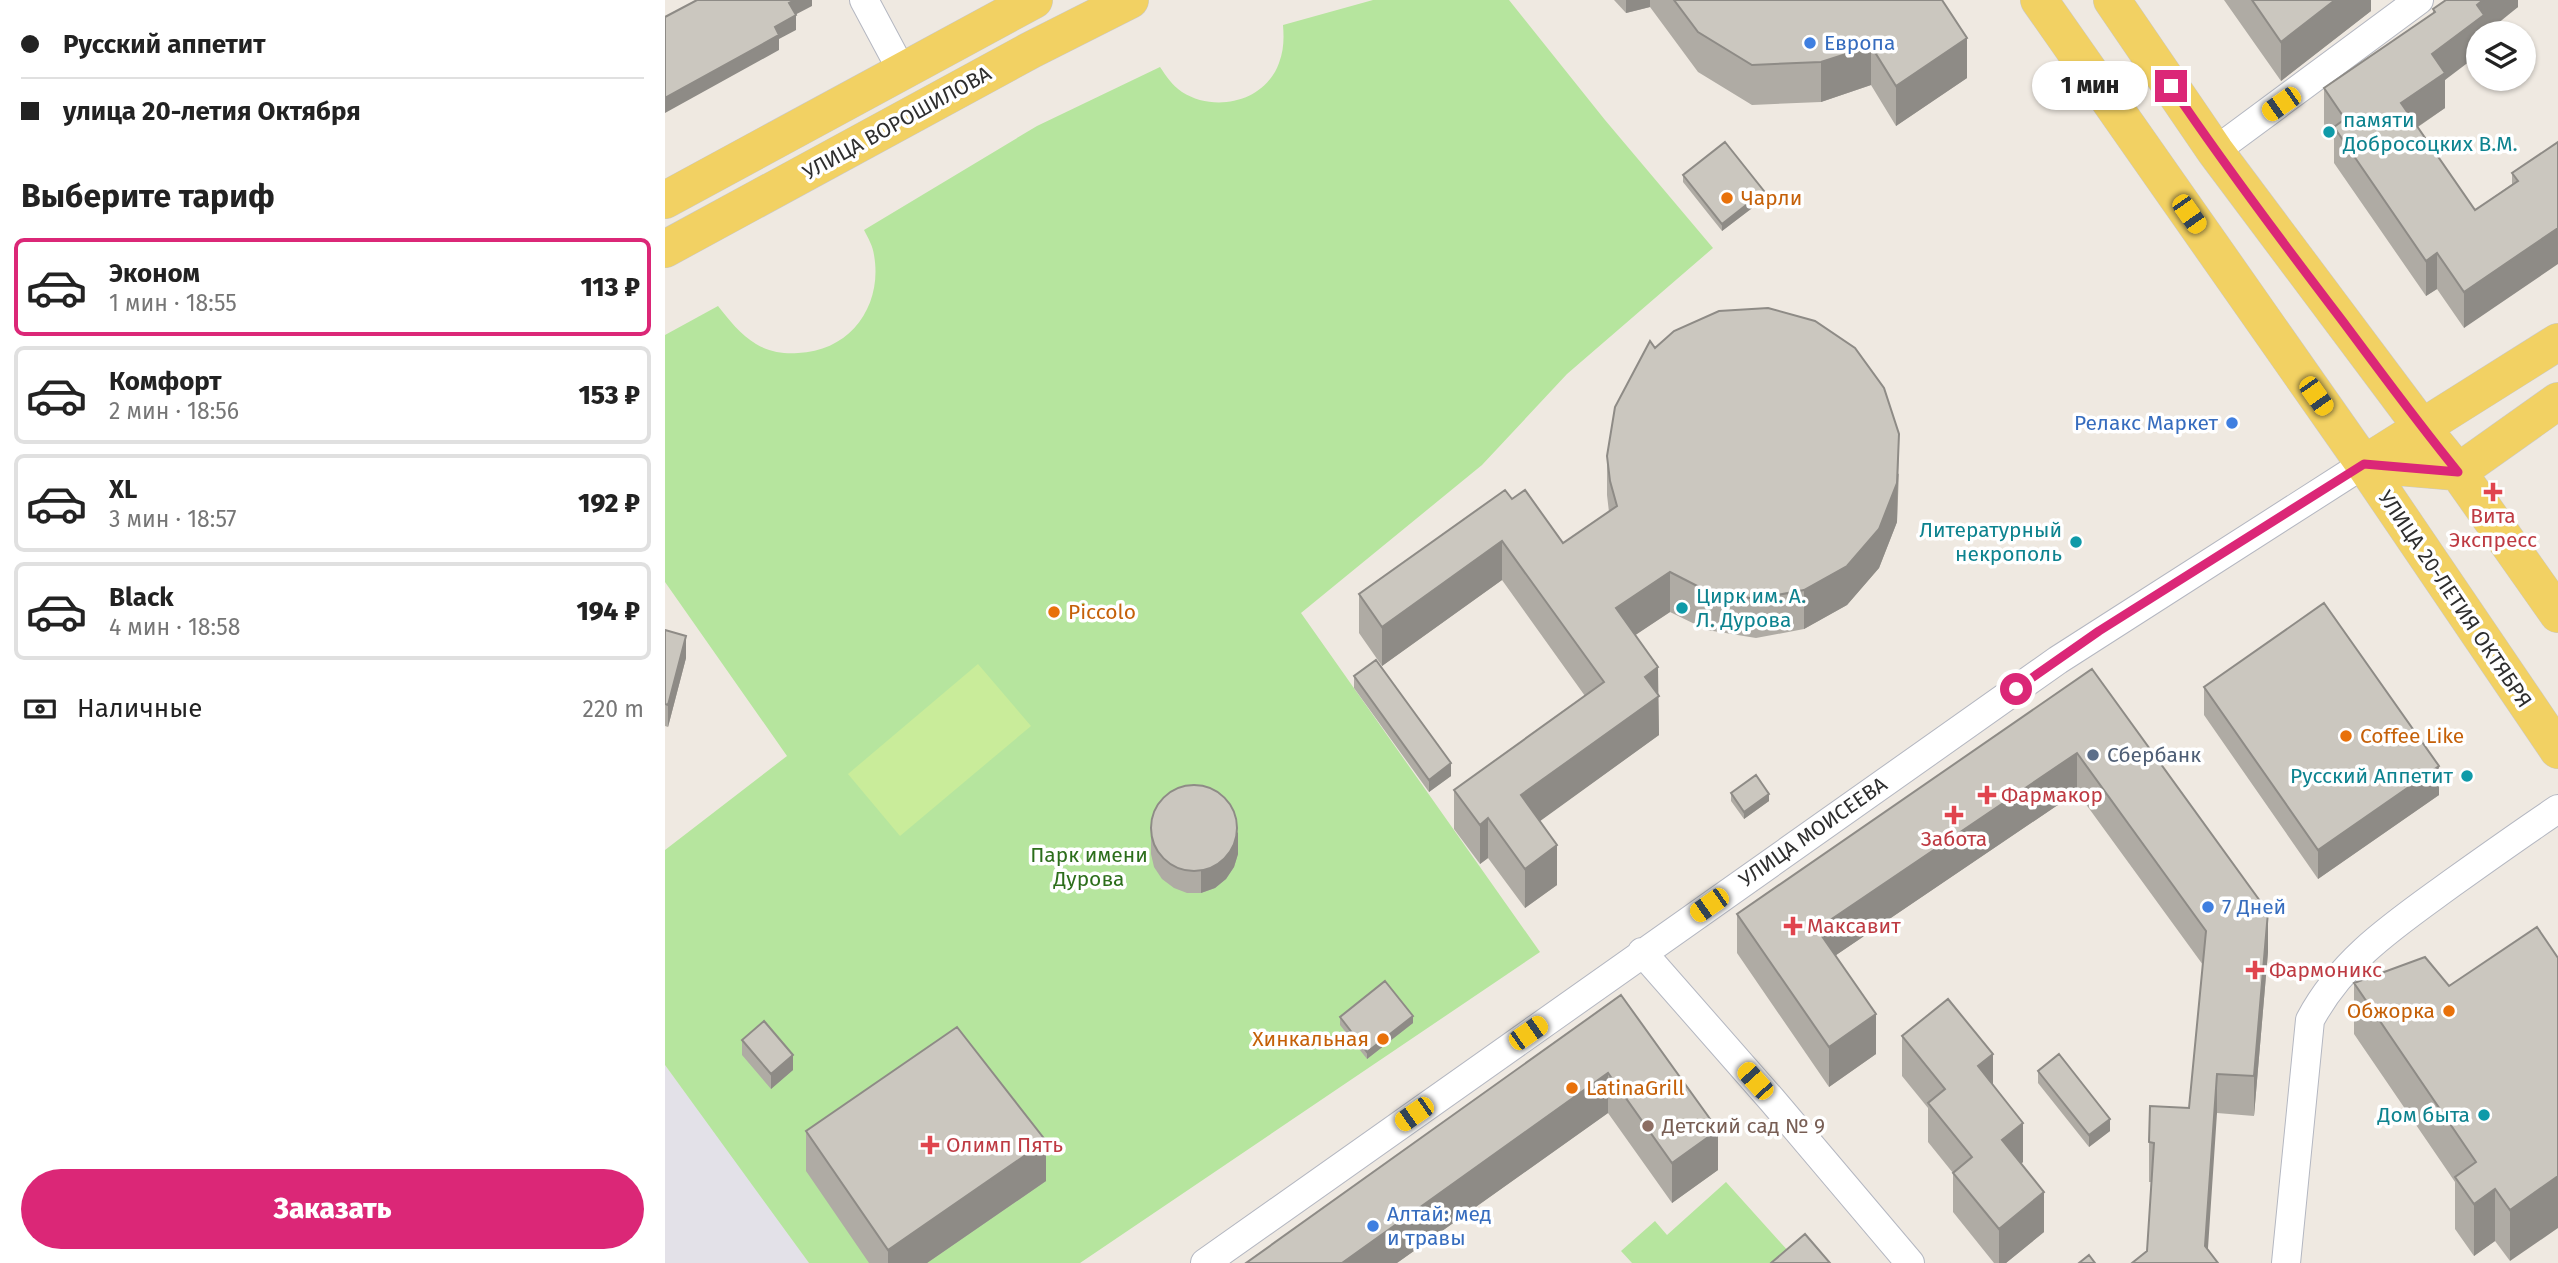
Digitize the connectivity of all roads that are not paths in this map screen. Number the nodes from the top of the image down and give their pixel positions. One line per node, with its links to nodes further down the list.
1 (864, 0): 7 (street)
2 (1034, 0): 7 (main road, УЛИЦА ВОРОШИЛОВА)
3 (1130, 0): 10 (main road, УЛИЦА ВОРОШИЛОВА)
4 (2039, 0): 14 (main road, УЛИЦА 20-ЛЕТИЯ ОКТЯБРЯ)
5 (2112, 0): 8 (main road)
6 (2419, 0): 8 (street)
7 (902, 71): 9 (main road, УЛИЦА ВОРОШИЛОВА)
8 (2215, 151): 13 (main road)
9 (665, 200)
10 (665, 249)
11 (2558, 342): 13 (main road)
12 (2558, 401): 15 (main road)
13 (2423, 429): 14 (main road); 15 (main road)
14 (2364, 464): 15 (main road); 17 (main road, УЛИЦА 20-ЛЕТИЯ ОКТЯБРЯ); 19 (street, УЛИЦА МОИСЕЕВА)
15 (2458, 472): 16 (main road)
16 (2558, 614)
17 (2558, 750)
18 (2558, 809): 22 (street)
19 (1642, 952): 20 (street, УЛИЦА МОИСЕЕВА); 21 (street)
20 (1205, 1263)
21 (1910, 1263)
22 (2286, 1263)

